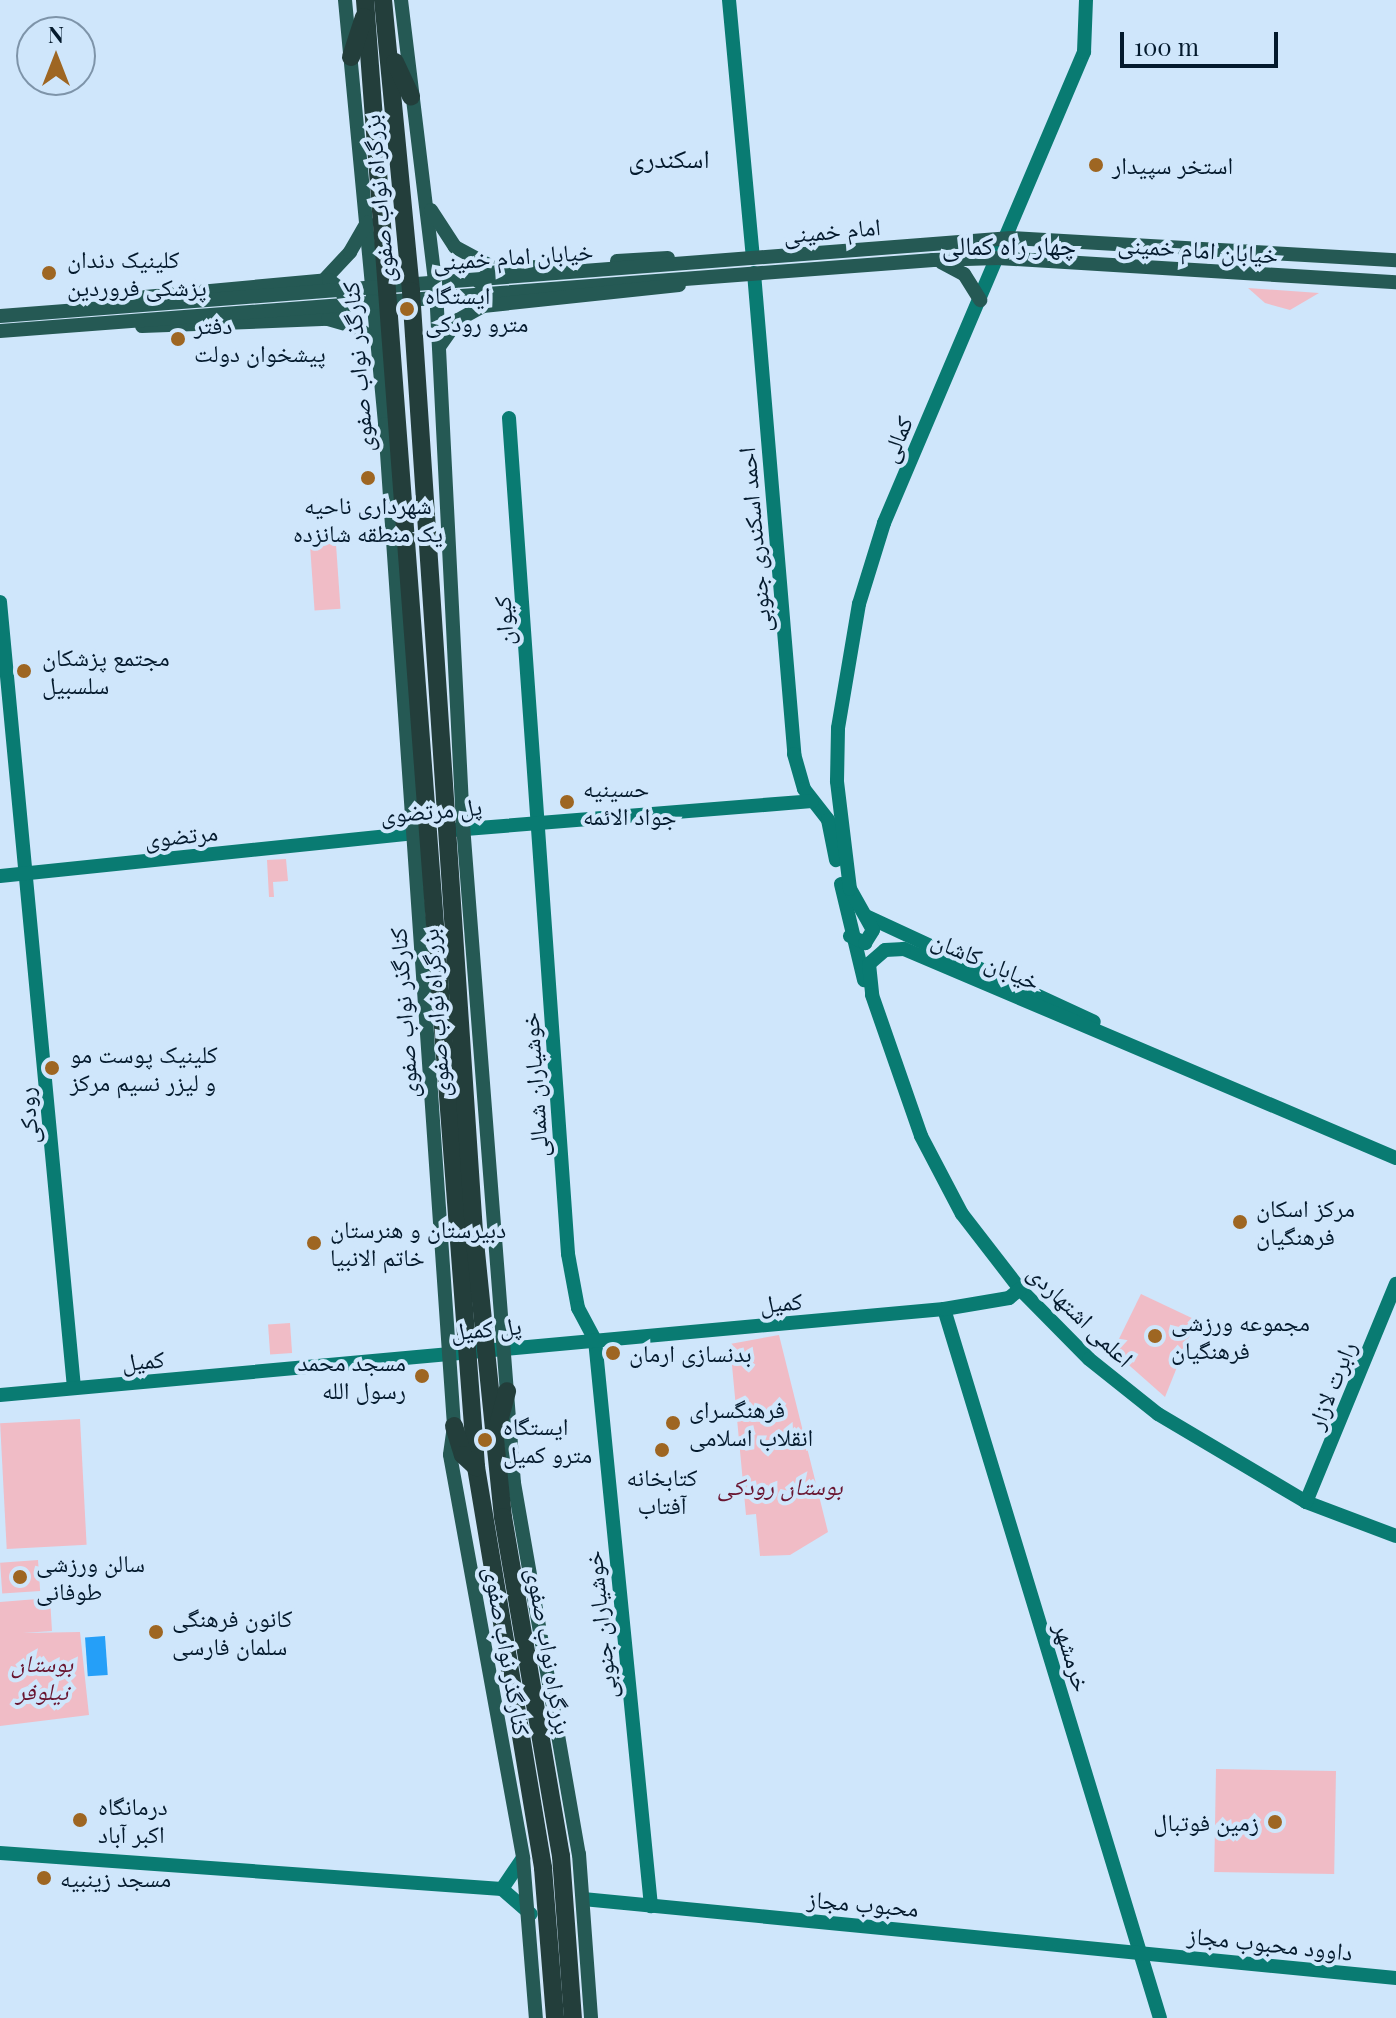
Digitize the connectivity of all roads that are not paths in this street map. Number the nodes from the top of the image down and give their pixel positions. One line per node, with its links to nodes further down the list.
1 (345, 0): 8 (main road, کنارگذر نواب صفوی)
2 (383, 0): 7 (highway, بزرگراه نواب صفوی)
3 (401, 0): 9 (main road, کنارگذر نواب صفوی)
4 (729, 0): 17 (main road, احمد اسکندری جنوبی)
5 (1086, 0): 12 (main road, کمالی)
6 (366, 5): 8 (highway); 55 (highway, بزرگراه نواب صفوی)
7 (388, 46): 9 (highway); 54 (highway, بزرگراه نواب صفوی)
8 (351, 57): 11 (main road, کنارگذر نواب صفوی)
9 (411, 96): 10 (main road, کنارگذر نواب صفوی)
10 (423, 193): 19 (main road); 31 (main road, کنارگذر نواب صفوی)
11 (367, 223): 21 (main road); 30 (main road, کنارگذر نواب صفوی)
12 (1006, 238): 13 (main road, کمالی); 16 (main road, خیابان امام خمینی); 17 (main road, امام خمینی)
13 (998, 258): 14 (main road, امام خمینی); 22 (main road, خیابان امام خمینی); 24 (main road, کمالی)
14 (933, 260): 17 (main road, امام خمینی); 24 (main road)
15 (1396, 260): 16 (main road, خیابان امام خمینی)
16 (1362, 262): 22 (main road)
17 (753, 266): 18 (main road, امام خمینی); 34 (main road, احمد اسکندری جنوبی)
18 (721, 268): 19 (main road); 20 (main road, امام خمینی); 25 (main road)
19 (496, 269): 25 (main road)
20 (662, 273): 27 (main road, خیابان امام خمینی)
21 (325, 279): 27 (main road); 28 (main road)
22 (1360, 282): 23 (main road, خیابان امام خمینی)
23 (1396, 282)
24 (980, 300): 39 (main road, کمالی)
25 (498, 304): 31 (main road)
26 (0, 316): 27 (main road)
27 (106, 316): 28 (main road); 29 (main road)
28 (328, 319): 30 (main road)
29 (0, 331)
30 (378, 343): 53 (main road, کنارگذر نواب صفوی)
31 (439, 347): 51 (main road, کنارگذر نواب صفوی)
32 (509, 418): 35 (main road, کیوان)
33 (0, 602): 37 (main road, رودکی)
34 (812, 801): 35 (main road); 40 (main road)
35 (537, 822): 36 (main road, پل مرتضوی); 47 (main road, خوشیاران شمالی)
36 (367, 837): 37 (main road, مرتضوی)
37 (26, 873): 38 (main road, مرتضوی); 50 (main road, رودکی)
38 (0, 876)
39 (862, 914): 40 (main road); 42 (main road, خیابان کاشان)
40 (850, 936): 41 (main road)
41 (872, 995): 42 (main road, خیابان کاشان); 45 (main road, اعلمی اشتهاردی)
42 (1119, 1040): 43 (main road, خیابان کاشان)
43 (1396, 1158)
44 (1396, 1284): 56 (main road, رابرت لازار)
45 (1020, 1289): 46 (main road, کمیل); 56 (main road, اعلمی اشتهاردی)
46 (944, 1309): 47 (main road, کمیل); 64 (main road, خرمشهر)
47 (595, 1340): 48 (main road, کمیل); 62 (main road, خوشیاران جنوبی)
48 (543, 1345): 49 (main road, پل کمیل)
49 (433, 1355): 50 (main road, کمیل)
50 (74, 1388): 52 (main road, کمیل)
51 (507, 1391): 54 (highway); 61 (main road, کنارگذر نواب صفوی)
52 (0, 1395)
53 (454, 1426): 55 (highway); 59 (main road, کنارگذر نواب صفوی)
54 (494, 1439): 68 (highway, بزرگراه نواب صفوی)
55 (476, 1467): 67 (highway, بزرگراه نواب صفوی)
56 (1306, 1502): 57 (main road, اعلمی اشتهاردی)
57 (1396, 1536)
58 (0, 1853): 60 (main road)
59 (523, 1858): 60 (main road); 63 (main road, کنارگذر نواب صفوی)
60 (502, 1889): 63 (main road)
61 (583, 1899): 62 (main road, محبوب مجاز); 69 (main road, کنارگذر نواب صفوی)
62 (651, 1906): 64 (main road, محبوب مجاز)
63 (531, 1914): 66 (main road, کنارگذر نواب صفوی)
64 (1140, 1952): 65 (main road, داوود محبوب مجاز); 70 (main road, خرمشهر)
65 (1396, 1978)
66 (536, 2018)
67 (555, 2018)
68 (573, 2018)
69 (591, 2018)
70 (1160, 2018)

